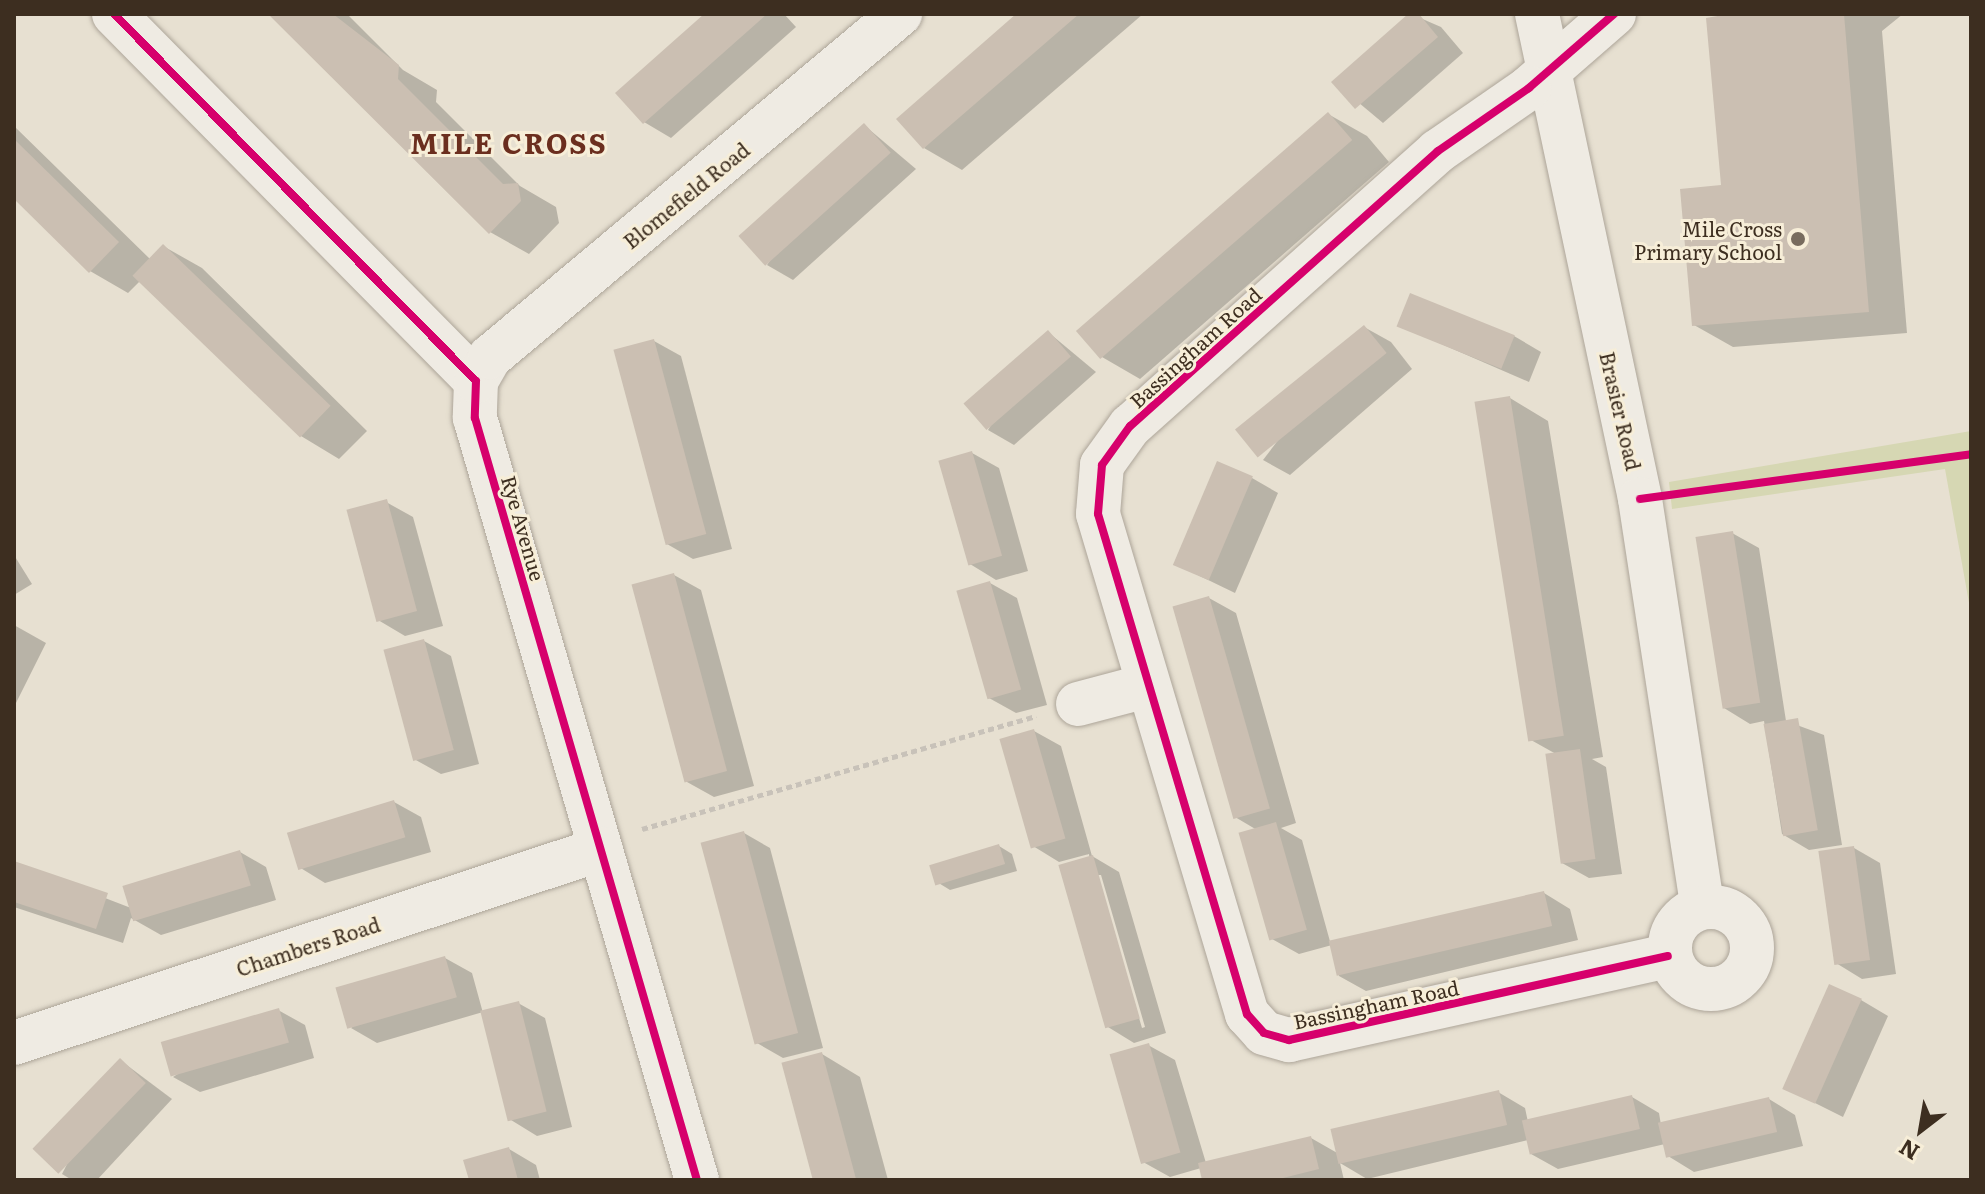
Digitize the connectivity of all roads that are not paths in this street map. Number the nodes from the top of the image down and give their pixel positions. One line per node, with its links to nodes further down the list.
1 (114, 14): 6 (street)
2 (900, 14): 6 (street, Blomefield Road)
3 (1537, 14): 5 (street, Brasier Road)
4 (1614, 14): 5 (street, Bassingham Road)
5 (1545, 73): 7 (street, Bassingham Road); 10 (street, Brasier Road)
6 (476, 381): 9 (street, Rye Avenue)
7 (1146, 686): 8 (street); 11 (street, Bassingham Road)
8 (1078, 704)
9 (601, 849): 12 (street, Chambers Road); 13 (street, Rye Avenue)
10 (1702, 906): 11 (street); 11 (street)
11 (1668, 956)
12 (14, 1043)
13 (697, 1180)

